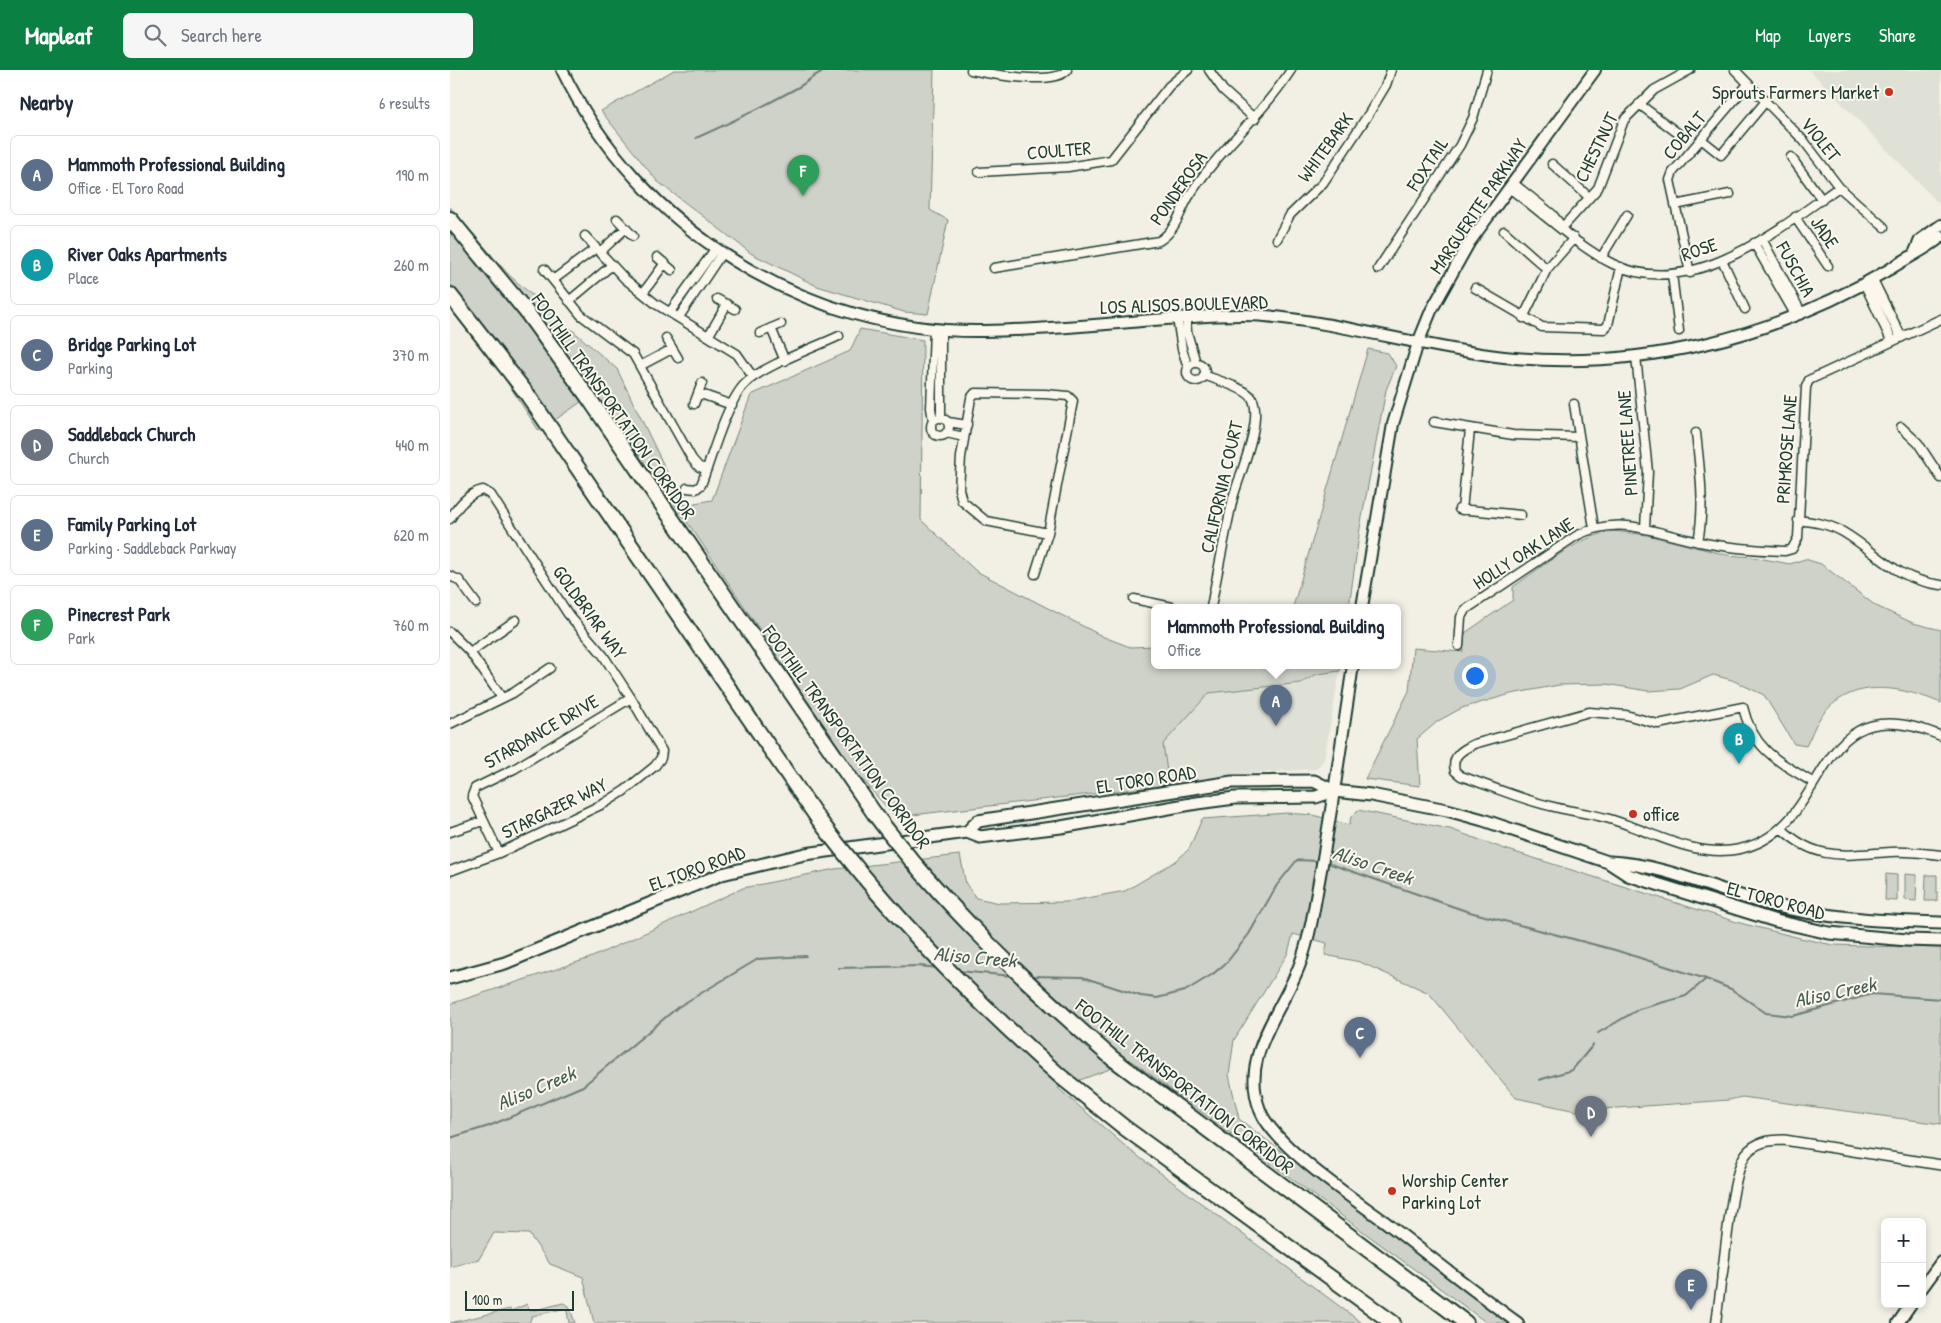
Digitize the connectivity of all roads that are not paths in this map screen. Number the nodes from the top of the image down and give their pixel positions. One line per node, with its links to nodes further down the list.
1 (562, 70): 43 (main road, LOS ALISOS BOULEVARD)
2 (971, 70): 3 (street)
3 (1067, 70)
4 (1188, 70): 20 (street, COULTER)
5 (1209, 70): 15 (street)
6 (1290, 70): 15 (street, PONDEROSA)
7 (1391, 70): 40 (street, WHITEBARK)
8 (1487, 70): 54 (street, FOXTAIL)
9 (1595, 70): 21 (main road, MARGUERITE PARKWAY)
10 (1690, 70): 14 (street, CHESTNUT)
11 (1735, 70): 12 (street, VIOLET)
12 (1748, 84): 13 (street, VIOLET); 17 (street, COBALT)
13 (1766, 101): 17 (street); 22 (street, VIOLET)
14 (1639, 104): 16 (street); 24 (street, CHESTNUT)
15 (1255, 119): 52 (street, PONDEROSA)
16 (1683, 137)
17 (1701, 139): 26 (street, COBALT)
18 (1791, 158): 25 (street)
19 (1552, 164): 24 (street)
20 (979, 172)
21 (1511, 186): 34 (street, ROSE); 84 (main road, MARGUERITE PARKWAY)
22 (1839, 188): 25 (street, ROSE); 32 (street, VIOLET)
23 (1730, 194): 26 (street)
24 (1589, 197): 34 (street, CHESTNUT)
25 (1822, 200): 28 (street, ROSE)
26 (1675, 205): 57 (street, COBALT)
27 (1627, 215): 46 (street)
28 (1795, 217): 41 (street, ROSE); 50 (street, JADE)
29 (450, 219): 158 (highway, FOOTHILL TRANSPORTATION CORRIDOR, bridge)
30 (617, 219): 33 (street)
31 (1941, 225): 44 (main road, LOS ALISOS BOULEVARD)
32 (1884, 226)
33 (626, 228): 37 (street); 42 (street)
34 (1562, 228): 39 (street, ROSE)
35 (1504, 231): 55 (street)
36 (585, 236): 42 (street)
37 (633, 236)
38 (1941, 237): 44 (main road, LOS ALISOS BOULEVARD)
39 (1574, 238): 46 (street, ROSE); 55 (street)
40 (1277, 239)
41 (1758, 241): 47 (street, ROSE); 70 (street, FUSCHIA)
42 (598, 250): 49 (street); 59 (street)
43 (719, 251): 69 (street); 71 (street); 77 (main road, LOS ALISOS BOULEVARD)
44 (1914, 254): 60 (main road, LOS ALISOS BOULEVARD)
45 (657, 258): 48 (street)
46 (1601, 258): 51 (street, ROSE)
47 (1722, 260): 57 (street, ROSE); 68 (street)
48 (664, 263): 56 (street); 62 (street)
49 (612, 265): 62 (street); 65 (street)
50 (1828, 266)
51 (1621, 267): 58 (street, ROSE); 73 (street)
52 (994, 268)
53 (544, 269): 59 (street)
54 (1378, 269)
55 (1547, 269): 73 (street)
56 (672, 270)
57 (1690, 273): 58 (street, ROSE)
58 (1672, 274): 78 (street)
59 (553, 280): 65 (street)
60 (1869, 281): 70 (main road, LOS ALISOS BOULEVARD); 83 (street)
61 (1475, 288): 73 (street)
62 (643, 293): 69 (street)
63 (450, 296): 157 (highway, bridge)
64 (718, 299): 66 (street)
65 (569, 301): 90 (street)
66 (727, 304): 67 (street); 80 (street)
67 (735, 309)
68 (1745, 309)
69 (670, 312): 71 (street)
70 (1799, 315): 86 (main road, LOS ALISOS BOULEVARD)
71 (679, 317): 80 (street)
72 (1182, 318): 77 (main road, LOS ALISOS BOULEVARD); 84 (main road, LOS ALISOS BOULEVARD); 89 (street); 91 (street)
73 (1524, 318)
74 (1941, 319): 83 (street)
75 (781, 324): 76 (street)
76 (771, 328): 79 (street); 88 (street)
77 (938, 329): 99 (street); 100 (street)
78 (1679, 331)
79 (760, 333)
80 (709, 335): 93 (street)
81 (839, 336): 88 (street)
82 (666, 338): 85 (street)
83 (1897, 339): 114 (street, PRIMROSE LANE)
84 (1418, 343): 86 (main road, LOS ALISOS BOULEVARD); 127 (main road, MARGUERITE PARKWAY)
85 (672, 349): 87 (street); 90 (street)
86 (1636, 356): 116 (street, PINETREE LANE)
87 (678, 358)
88 (785, 362): 93 (street)
89 (1196, 363): 91 (street); 92 (street)
90 (640, 366): 109 (street)
91 (1188, 367): 92 (street, CALIFORNIA COURT)
92 (1204, 375): 126 (street, CALIFORNIA COURT)
93 (753, 377): 98 (street)
94 (702, 383): 95 (street)
95 (698, 393): 96 (street); 98 (street)
96 (694, 404)
97 (1574, 404): 108 (street)
98 (732, 406): 109 (street)
99 (945, 420): 100 (street); 102 (street); 105 (street)
100 (933, 421): 105 (street)
101 (1434, 422): 104 (street)
102 (967, 425): 107 (street); 117 (street)
103 (1901, 427): 110 (street)
104 (1470, 429): 108 (street); 112 (street)
105 (946, 433): 107 (street)
106 (1696, 433): 118 (street)
107 (964, 437): 117 (street)
108 (1579, 437): 115 (street)
109 (707, 469): 111 (street)
110 (1941, 478)
111 (687, 488)
112 (1521, 515)
113 (450, 519): 135 (street, GOLDBRIAR WAY)
114 (1798, 520): 119 (street, PRIMROSE LANE); 122 (street)
115 (1594, 528): 116 (street, HOLLY OAK LANE); 130 (street, HOLLY OAK LANE)
116 (1645, 528): 118 (street, HOLLY OAK LANE)
117 (1048, 532): 120 (street)
118 (1698, 542): 119 (street, HOLLY OAK LANE)
119 (1785, 551)
120 (1035, 574)
121 (450, 576): 124 (street)
122 (1941, 585)
123 (1134, 599): 125 (street)
124 (476, 602)
125 (1158, 604)
126 (1211, 604)
127 (1363, 604)
128 (516, 620): 131 (street)
129 (452, 637): 131 (street)
130 (1458, 646)
131 (470, 652): 134 (street)
132 (550, 668): 134 (street)
133 (1352, 669): 140 (main road)
134 (502, 698): 136 (street)
135 (631, 698): 138 (street, GOLDBRIAR WAY); 141 (street, STARDANCE DRIVE)
136 (450, 724)
137 (1941, 736): 139 (street)
138 (661, 758): 145 (street, STARGAZER WAY)
139 (1814, 783): 142 (street); 142 (street)
140 (1334, 791): 144 (main road, EL TORO ROAD); 144 (main road, EL TORO ROAD); 147 (main road, EL TORO ROAD); 159 (main road)
141 (483, 821): 143 (street); 145 (street)
142 (1781, 828): 146 (street)
143 (450, 832)
144 (967, 832): 151 (main road, EL TORO ROAD)
145 (499, 853): 148 (street, STARGAZER WAY)
146 (1941, 855)
147 (1608, 862): 149 (main road, EL TORO ROAD); 150 (main road, EL TORO ROAD)
148 (450, 871)
149 (1941, 923)
150 (1941, 941)
151 (450, 978)
152 (1941, 1165): 154 (street)
153 (1941, 1262): 155 (main road)
154 (1722, 1276): 160 (street)
155 (1926, 1283)
156 (1908, 1308): 161 (main road)
157 (1391, 1322)
158 (1466, 1323)
159 (1518, 1323)
160 (1716, 1323)
161 (1898, 1323)

